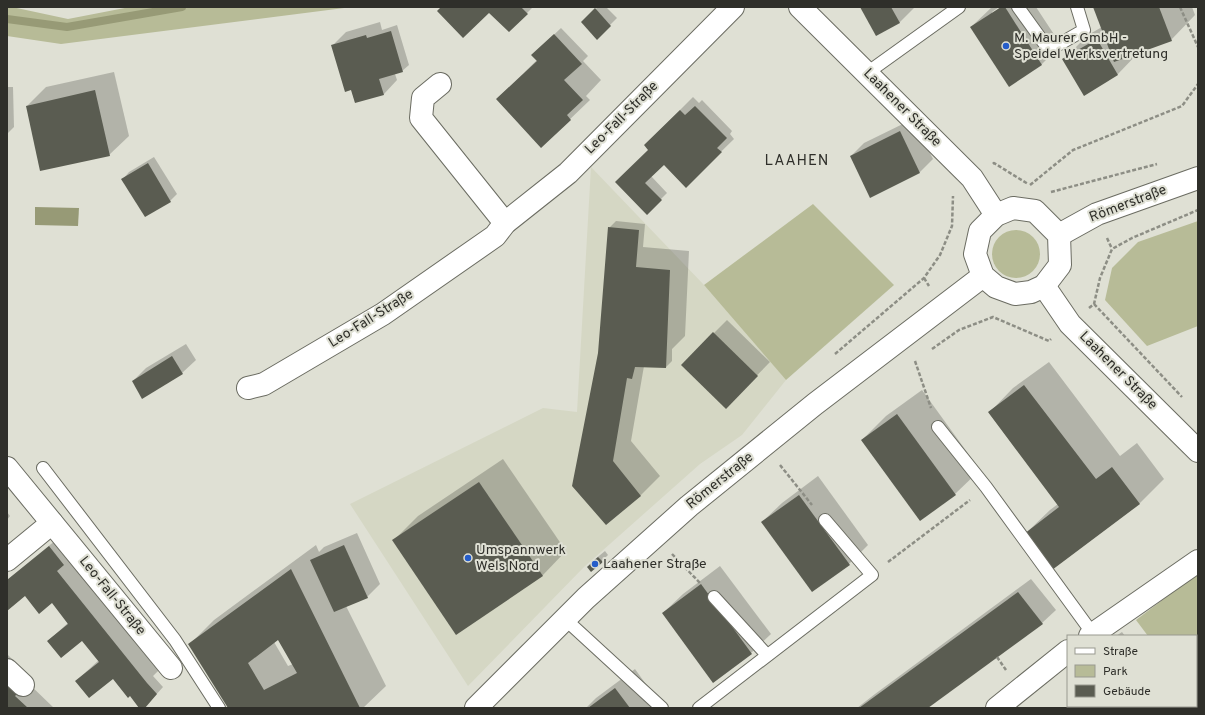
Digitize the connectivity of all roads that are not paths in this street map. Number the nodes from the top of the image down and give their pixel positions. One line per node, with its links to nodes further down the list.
1 (734, 7): 10 (street, Leo-Fall-Straße)
2 (800, 7): 6 (street, Laahener Straße)
3 (960, 7): 6 (lane)
4 (1018, 7): 5 (lane)
5 (1077, 7)
6 (867, 74): 9 (street, Laahener Straße)
7 (440, 84): 10 (street)
8 (1198, 178): 11 (street, Römerstraße)
9 (996, 215): 11 (street); 12 (street)
10 (505, 223): 14 (street, Leo-Fall-Straße)
11 (1059, 235): 13 (street)
12 (983, 276): 13 (street); 24 (street, Römerstraße)
13 (1044, 286): 16 (street, Laahener Straße)
14 (248, 388)
15 (938, 427): 25 (lane)
16 (1198, 451)
17 (7, 468): 20 (street, Leo-Fall-Straße)
18 (43, 468): 31 (lane)
19 (825, 520): 27 (lane)
20 (52, 523): 21 (street); 28 (street, Leo-Fall-Straße)
21 (7, 560)
22 (1198, 561): 25 (street)
23 (714, 597): 27 (lane)
24 (565, 619): 32 (street, Römerstraße); 33 (lane)
25 (1092, 635)
26 (1067, 652): 35 (street)
27 (766, 655): 34 (lane)
28 (171, 668)
29 (7, 670): 30 (street)
30 (23, 685)
31 (219, 708)
32 (476, 708)
33 (662, 708)
34 (699, 708)
35 (997, 708)

